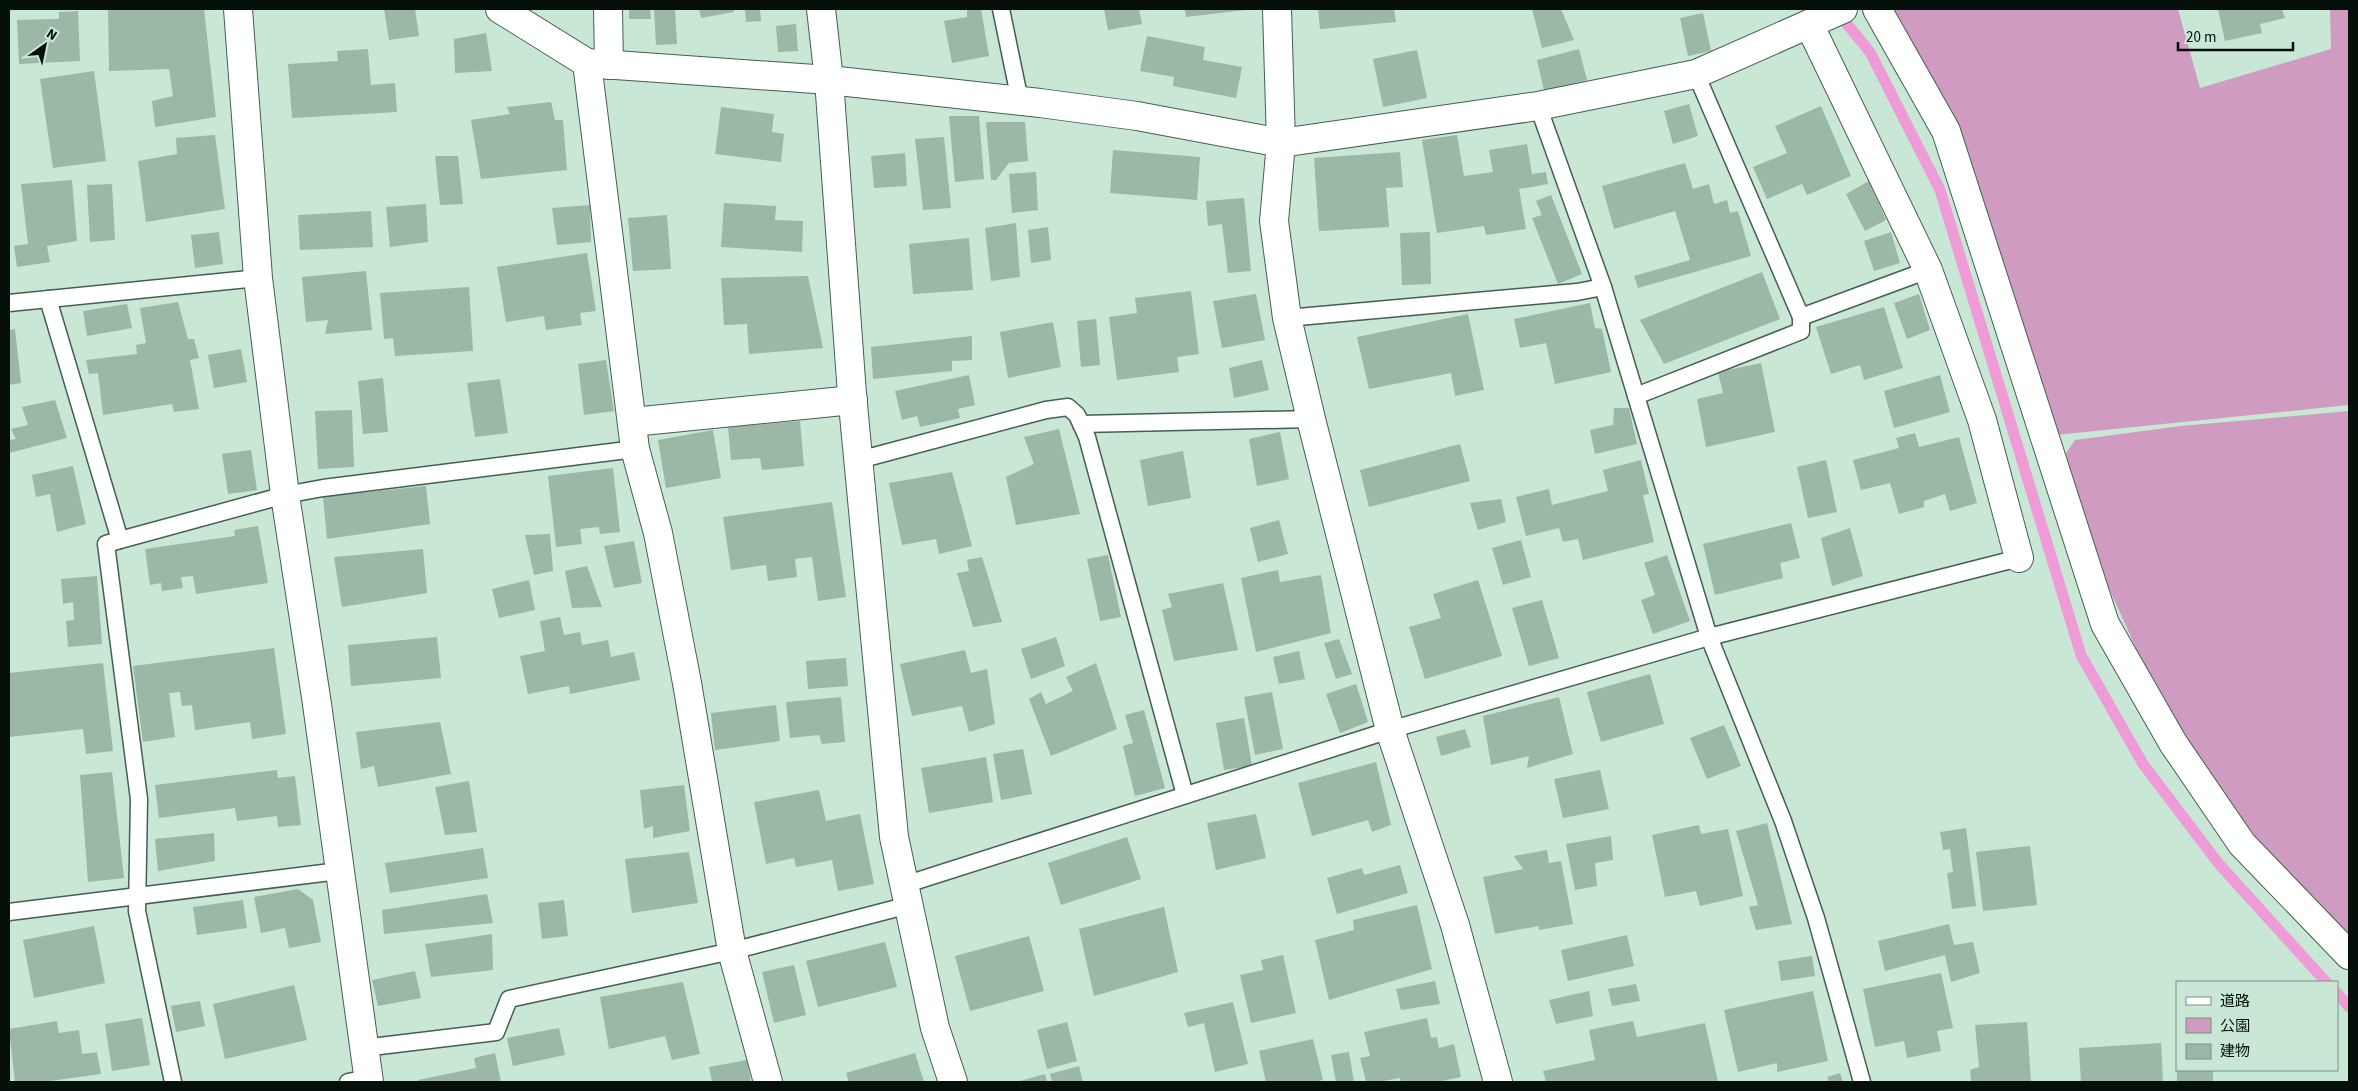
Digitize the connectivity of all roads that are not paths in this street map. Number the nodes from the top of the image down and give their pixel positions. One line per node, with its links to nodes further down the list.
1 (238, 9): 17 (street)
2 (500, 9): 10 (street)
3 (608, 9): 10 (street)
4 (821, 9): 12 (street)
5 (1001, 9): 13 (lane)
6 (1277, 9): 15 (street)
7 (1843, 9): 9 (street)
8 (1877, 9): 41 (street)
9 (1809, 24): 11 (street); 16 (street)
10 (598, 64): 12 (street); 26 (street)
11 (1696, 74): 14 (street); 21 (lane)
12 (829, 80): 13 (street); 24 (street)
13 (1020, 101): 15 (street)
14 (1538, 106): 15 (street); 18 (lane)
15 (1281, 143): 22 (street)
16 (1928, 270): 21 (lane); 32 (street)
17 (258, 278): 19 (lane); 30 (street)
18 (1604, 287): 22 (lane); 23 (lane)
19 (48, 299): 20 (lane); 31 (lane)
20 (9, 303)
21 (1801, 316): 23 (lane)
22 (1288, 318): 25 (street)
23 (1636, 396): 33 (lane)
24 (853, 400): 26 (street); 29 (street)
25 (1311, 419): 27 (lane); 34 (street)
26 (632, 422): 28 (street)
27 (1081, 424): 29 (lane); 35 (lane)
28 (635, 449): 30 (lane); 40 (street)
29 (859, 460): 37 (street)
30 (285, 496): 31 (lane); 36 (street)
31 (120, 540): 38 (lane)
32 (2019, 558): 33 (lane)
33 (1709, 637): 34 (lane); 48 (lane)
34 (1390, 730): 35 (lane); 47 (street)
35 (1185, 795): 37 (lane)
36 (339, 871): 38 (lane); 42 (street)
37 (906, 895): 40 (lane); 46 (street)
38 (137, 897): 39 (lane); 44 (lane)
39 (9, 912)
40 (732, 952): 42 (lane); 45 (street)
41 (2349, 955)
42 (363, 1048): 43 (street)
43 (362, 1081)
44 (174, 1082)
45 (768, 1082)
46 (953, 1082)
47 (1498, 1082)
48 (1862, 1082)

